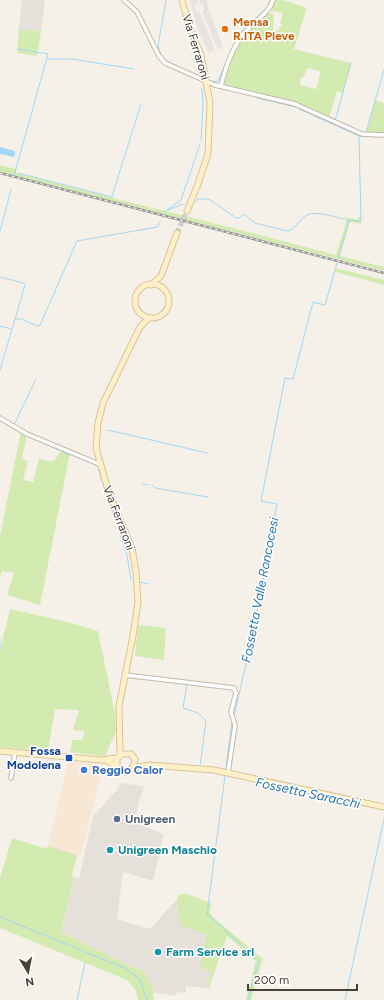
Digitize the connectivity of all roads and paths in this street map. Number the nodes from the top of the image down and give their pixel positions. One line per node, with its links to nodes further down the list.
1 (124, 0): 4 (street)
2 (182, 0): 4 (main road, Via Ferraroni)
3 (273, 0): 5 (street)
4 (207, 82): 5 (street); 7 (main road, Via Ferraroni)
5 (221, 86): 6 (street)
6 (384, 135)
7 (187, 211)
8 (177, 233): 9 (main road)
9 (161, 276): 10 (main road); 11 (main road)
10 (151, 285): 11 (main road); 12 (main road)
11 (163, 289): 13 (main road)
12 (139, 312): 13 (main road); 14 (main road, Via Ferraroni)
13 (149, 318): 14 (main road, Via Ferraroni)
14 (140, 327): 16 (main road, Via Ferraroni)
15 (0, 418): 16 (street)
16 (99, 464): 17 (main road, Via Ferraroni)
17 (125, 675): 18 (main road, Via Ferraroni); 28 (street)
18 (121, 741): 21 (main road, Via Ferraroni); 22 (main road, Via Ferraroni)
19 (0, 751): 20 (main road)
20 (15, 752): 24 (main road); 29 (street)
21 (129, 754): 22 (main road); 23 (main road)
22 (118, 756): 24 (main road); 26 (main road)
23 (135, 759): 25 (main road); 27 (main road)
24 (102, 760): 26 (main road)
25 (149, 765): 27 (main road); 28 (main road)
26 (117, 766): 27 (main road)
27 (133, 768)
28 (228, 773): 30 (main road)
29 (11, 778)
30 (384, 807)

